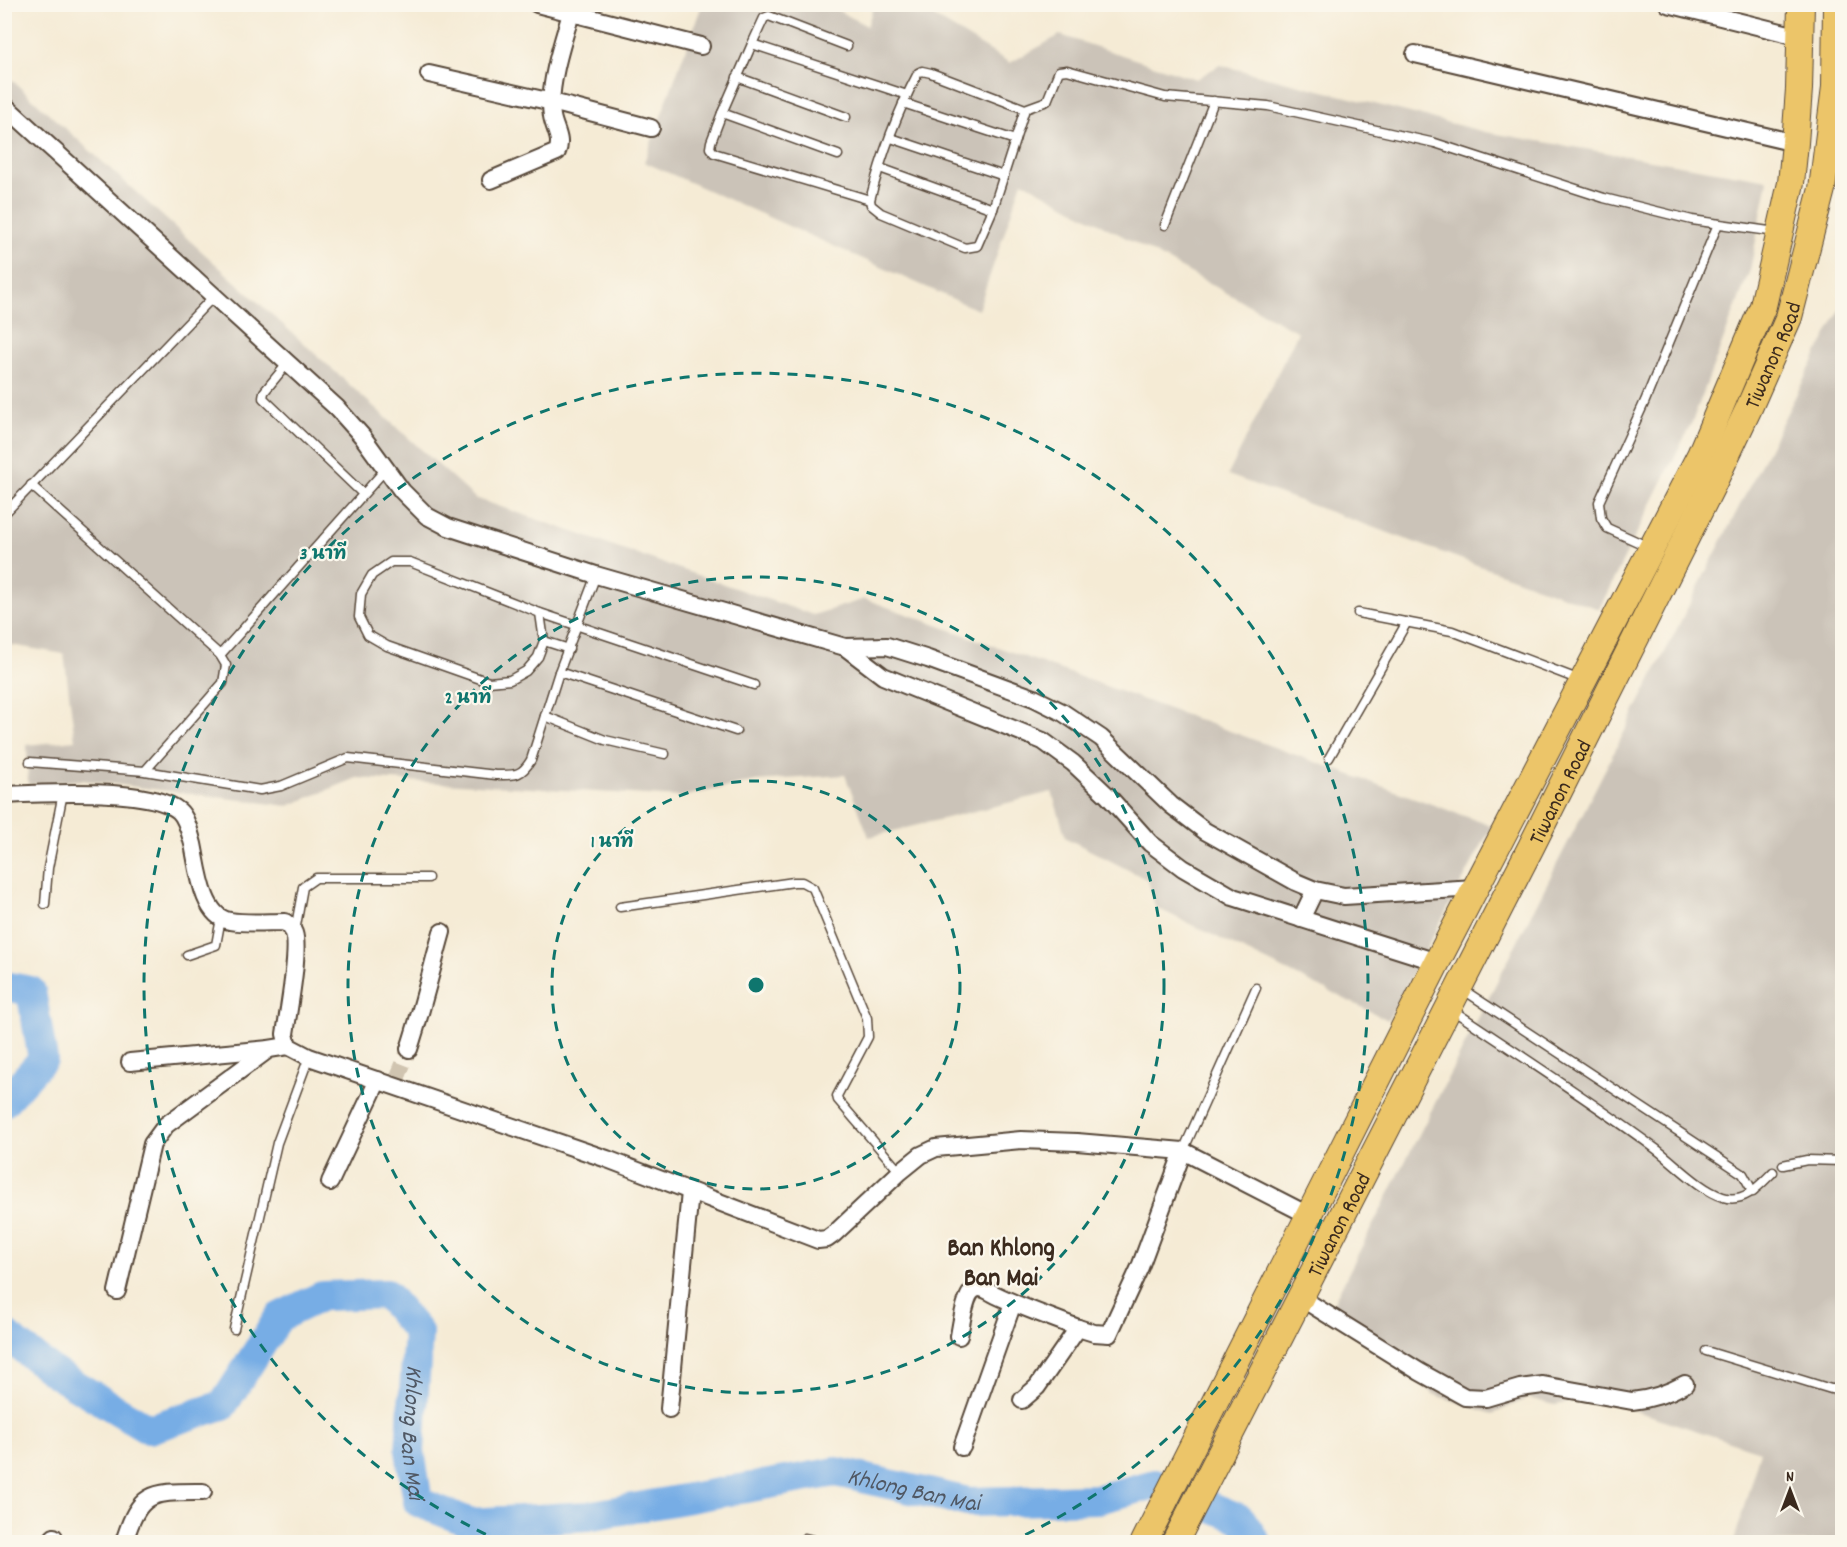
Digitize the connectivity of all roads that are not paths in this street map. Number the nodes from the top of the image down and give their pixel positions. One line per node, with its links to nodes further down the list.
1 (537, 4): 5 (street)
2 (1668, 4): 6 (street)
3 (1801, 4): 6 (main road, Tiwanon Road)
4 (1836, 4): 13 (main road, Tiwanon Road)
5 (572, 8): 8 (street); 16 (street)
6 (1801, 37): 24 (main road, Tiwanon Road)
7 (752, 44): 9 (lane); 12 (lane); 14 (lane)
8 (701, 45)
9 (847, 46)
10 (1415, 54): 24 (street)
11 (429, 74): 16 (street)
12 (737, 77): 19 (lane); 20 (lane)
13 (1839, 87): 73 (main road, Tiwanon Road)
14 (905, 99): 18 (lane); 22 (lane); 23 (lane)
15 (1214, 101): 18 (lane); 31 (lane); 32 (lane)
16 (552, 102): 21 (street); 28 (street)
17 (4, 105): 34 (street)
18 (1025, 109): 23 (lane)
19 (722, 113): 25 (lane); 29 (lane)
20 (846, 117)
21 (651, 128)
22 (891, 138): 26 (lane); 27 (lane)
23 (1015, 140): 27 (lane)
24 (1796, 143): 33 (main road, Tiwanon Road)
25 (838, 155)
26 (880, 168): 29 (lane); 30 (lane)
27 (1004, 176): 30 (lane)
28 (491, 180)
29 (870, 200): 30 (lane)
30 (993, 209)
31 (1718, 224): 33 (lane); 40 (lane)
32 (1165, 225)
33 (1780, 232): 40 (main road, Tiwanon Road)
34 (213, 297): 35 (street); 37 (lane)
35 (287, 364): 36 (street); 38 (lane)
36 (385, 470): 38 (lane); 41 (street)
37 (31, 485): 39 (lane); 49 (lane)
38 (363, 494): 49 (lane)
39 (4, 514)
40 (1652, 549): 51 (main road, Tiwanon Road)
41 (596, 575): 45 (lane); 47 (street)
42 (540, 613): 45 (lane); 46 (lane); 46 (lane)
43 (1358, 613): 44 (lane)
44 (1407, 622): 51 (lane); 56 (lane)
45 (578, 624): 48 (lane); 52 (lane)
46 (544, 641): 48 (lane)
47 (845, 647): 63 (street); 67 (street)
48 (569, 649): 50 (lane)
49 (220, 655): 58 (lane)
50 (559, 672): 53 (lane); 54 (lane)
51 (1584, 681): 62 (main road, Tiwanon Road)
52 (754, 685)
53 (545, 716): 55 (lane); 58 (lane)
54 (736, 731)
55 (665, 754)
56 (1329, 758)
57 (30, 762): 58 (lane)
58 (145, 771)
59 (63, 793): 60 (street); 64 (lane); 66 (street)
60 (4, 795)
61 (428, 878): 69 (lane)
62 (1475, 888): 63 (street); 71 (main road, Tiwanon Road)
63 (1315, 890): 67 (street)
64 (45, 904)
65 (620, 908): 83 (lane)
66 (221, 918): 69 (street); 70 (lane)
67 (1301, 919): 71 (street)
68 (442, 932): 75 (street)
69 (295, 935): 74 (street)
70 (187, 955)
71 (1437, 962): 88 (main road, Tiwanon Road)
72 (1256, 988): 80 (lane)
73 (1454, 997): 87 (lane); 87 (lane); 90 (main road, Tiwanon Road)
74 (288, 1046): 76 (street); 77 (street)
75 (409, 1048)
76 (270, 1049): 78 (street); 89 (street)
77 (309, 1057): 79 (street); 93 (lane)
78 (130, 1062)
79 (378, 1080): 85 (street); 86 (street)
80 (1184, 1151): 83 (street); 88 (street); 92 (street)
81 (1842, 1161): 82 (lane)
82 (1783, 1165)
83 (900, 1172): 86 (street)
84 (1773, 1172): 87 (lane)
85 (330, 1182)
86 (690, 1192): 99 (street)
87 (1753, 1192)
88 (1308, 1215): 103 (main road, Tiwanon Road)
89 (117, 1291)
90 (1301, 1298): 96 (street); 106 (main road, Tiwanon Road)
91 (1013, 1303): 92 (street); 94 (street); 100 (street)
92 (1078, 1328): 98 (street)
93 (234, 1329)
94 (959, 1336)
95 (1707, 1351): 97 (lane)
96 (1685, 1384)
97 (1842, 1389)
98 (1022, 1400)
99 (669, 1409)
100 (962, 1447)
101 (203, 1492): 104 (street)
102 (805, 1538): 105 (lane)
103 (1145, 1541)
104 (124, 1542)
105 (821, 1542)
106 (1175, 1542)

